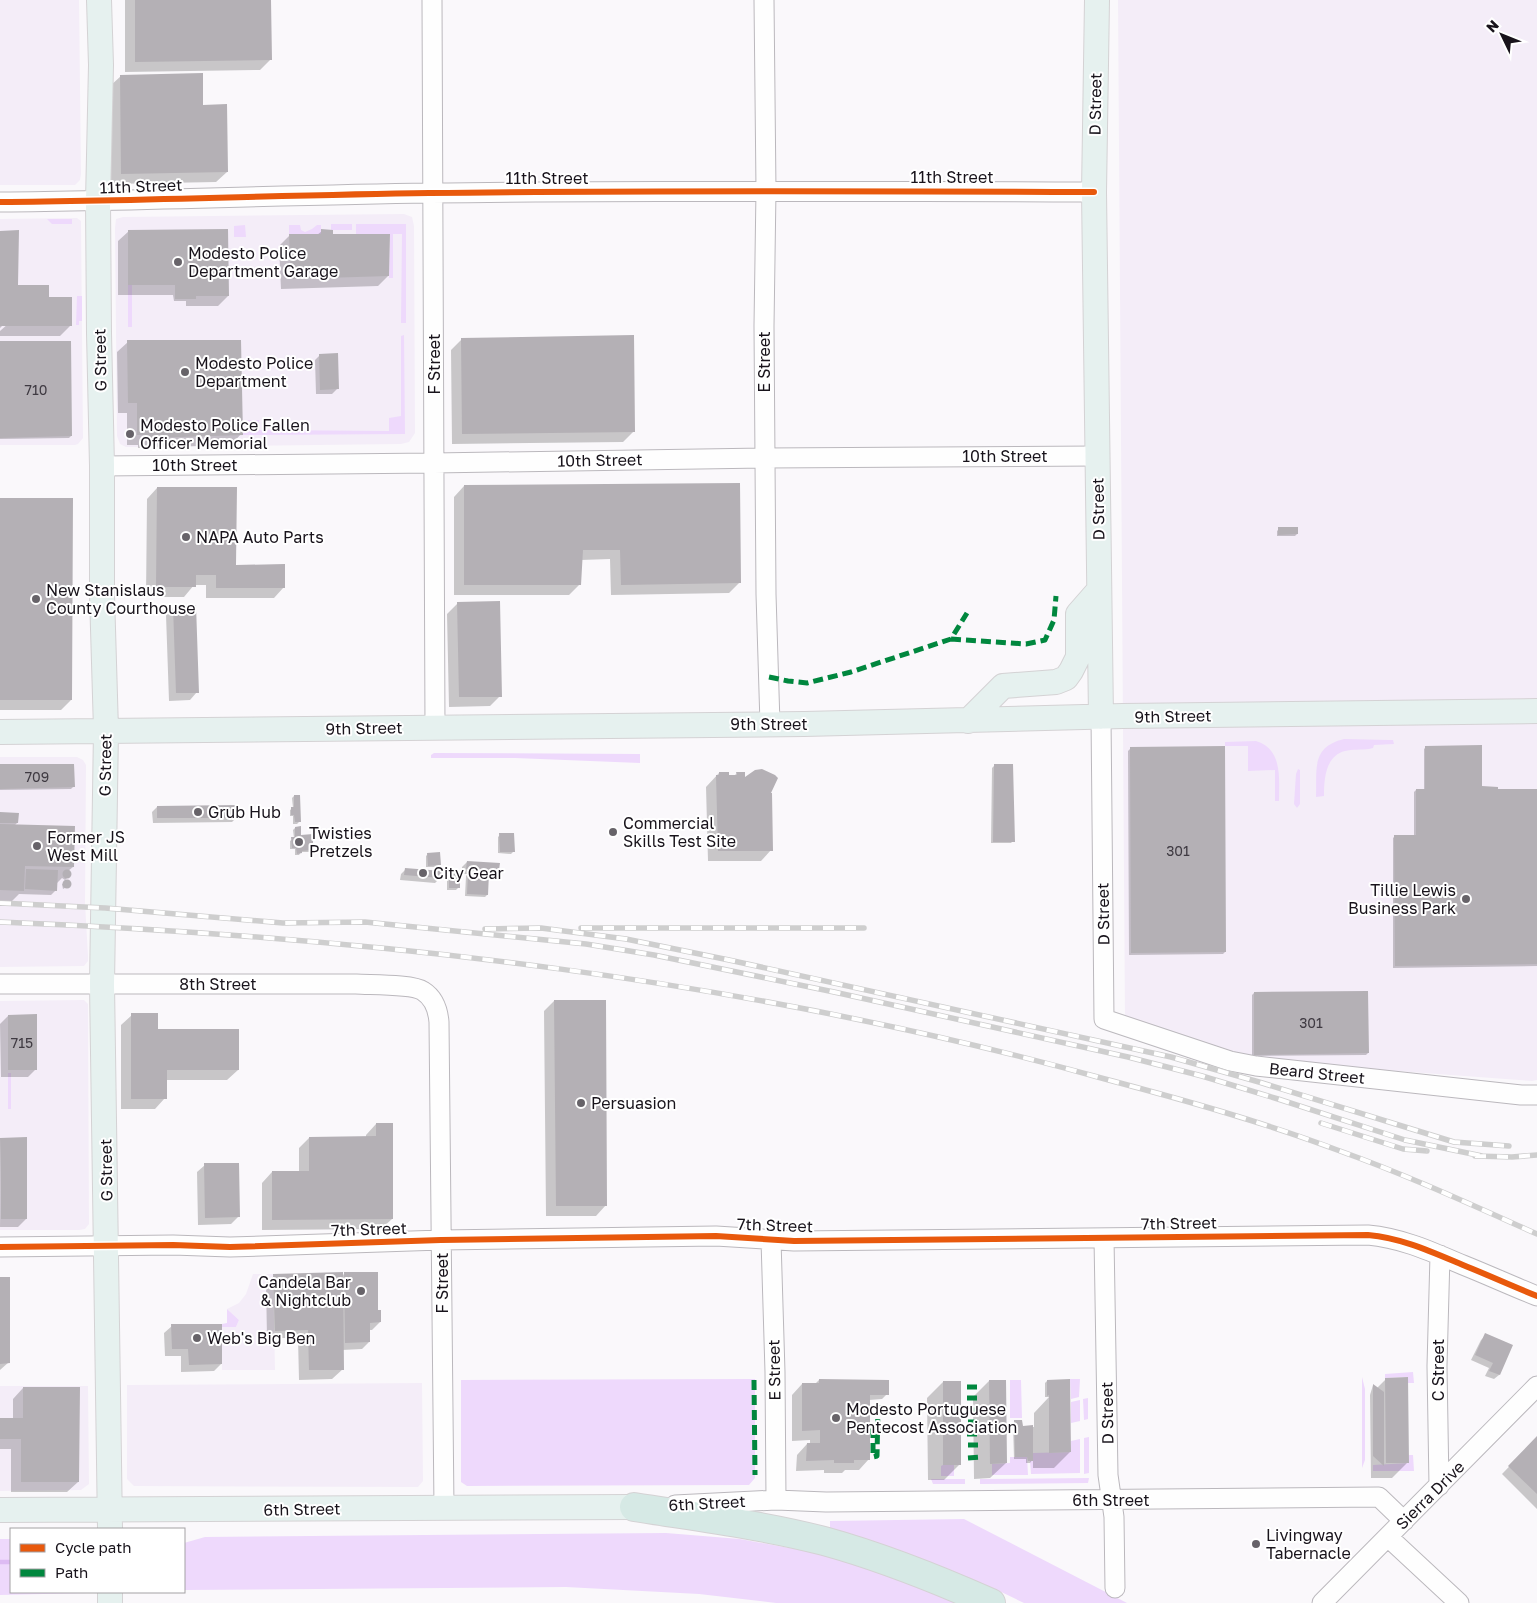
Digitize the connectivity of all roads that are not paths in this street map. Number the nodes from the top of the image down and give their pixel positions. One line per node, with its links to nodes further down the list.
1 (100, 0): 8 (main road, G Street)
2 (432, 0): 7 (street, F Street)
3 (764, 0): 5 (street, E Street)
4 (1097, 0): 6 (main road, D Street)
5 (766, 190): 6 (street, 11th Street); 7 (street, 11th Street); 11 (street, E Street)
6 (1094, 192): 10 (main road, D Street)
7 (433, 193): 8 (street, 11th Street); 12 (street, F Street)
8 (98, 201): 9 (street, 11th Street); 13 (main road, G Street)
9 (0, 202)
10 (1098, 456): 11 (street, 10th Street); 14 (main road, D Street)
11 (765, 458): 12 (street, 10th Street); 18 (street, E Street)
12 (434, 463): 13 (street, 10th Street); 19 (street, F Street)
13 (102, 466): 20 (main road, G Street)
14 (1099, 590): 16 (main road, D Street); 17 (main road)
15 (1537, 711): 16 (main road, 9th Street)
16 (1100, 717): 17 (main road, 9th Street); 25 (street, D Street)
17 (968, 721): 18 (main road, 9th Street)
18 (770, 724): 19 (main road, 9th Street)
19 (435, 728): 20 (main road, 9th Street)
20 (106, 730): 21 (main road, 9th Street); 23 (main road, G Street)
21 (0, 732)
22 (0, 984): 23 (street, 8th Street)
23 (102, 984): 24 (street, 8th Street); 30 (main road, G Street)
24 (432, 1000): 28 (street, F Street)
25 (1104, 1019): 26 (street, Beard Street)
26 (1537, 1095)
27 (1104, 1238): 29 (street, 7th Street); 32 (street, 7th Street); 37 (street, D Street)
28 (442, 1240): 29 (street, 7th Street); 30 (street, 7th Street); 39 (street, F Street)
29 (771, 1240): 36 (street, E Street)
30 (107, 1246): 31 (street, 7th Street); 41 (main road, G Street)
31 (0, 1247)
32 (1440, 1255): 33 (street, 7th Street); 35 (street, C Street)
33 (1537, 1296)
34 (1537, 1386): 35 (street, Sierra Drive)
35 (1439, 1486): 42 (street, Sierra Drive)
36 (776, 1500): 37 (street, 6th Street); 38 (street, 6th Street)
37 (1112, 1500): 42 (street, 6th Street); 44 (street, D Street)
38 (634, 1506): 39 (main road, 6th Street); 45 (highway)
39 (444, 1508): 41 (main road, 6th Street)
40 (0, 1510): 41 (main road, 6th Street)
41 (110, 1520)
42 (1404, 1521): 43 (street, Sierra Drive)
43 (1388, 1537): 46 (street, Sierra Drive); 47 (street)
44 (1115, 1588)
45 (991, 1603)
46 (1322, 1603)
47 (1459, 1603)

